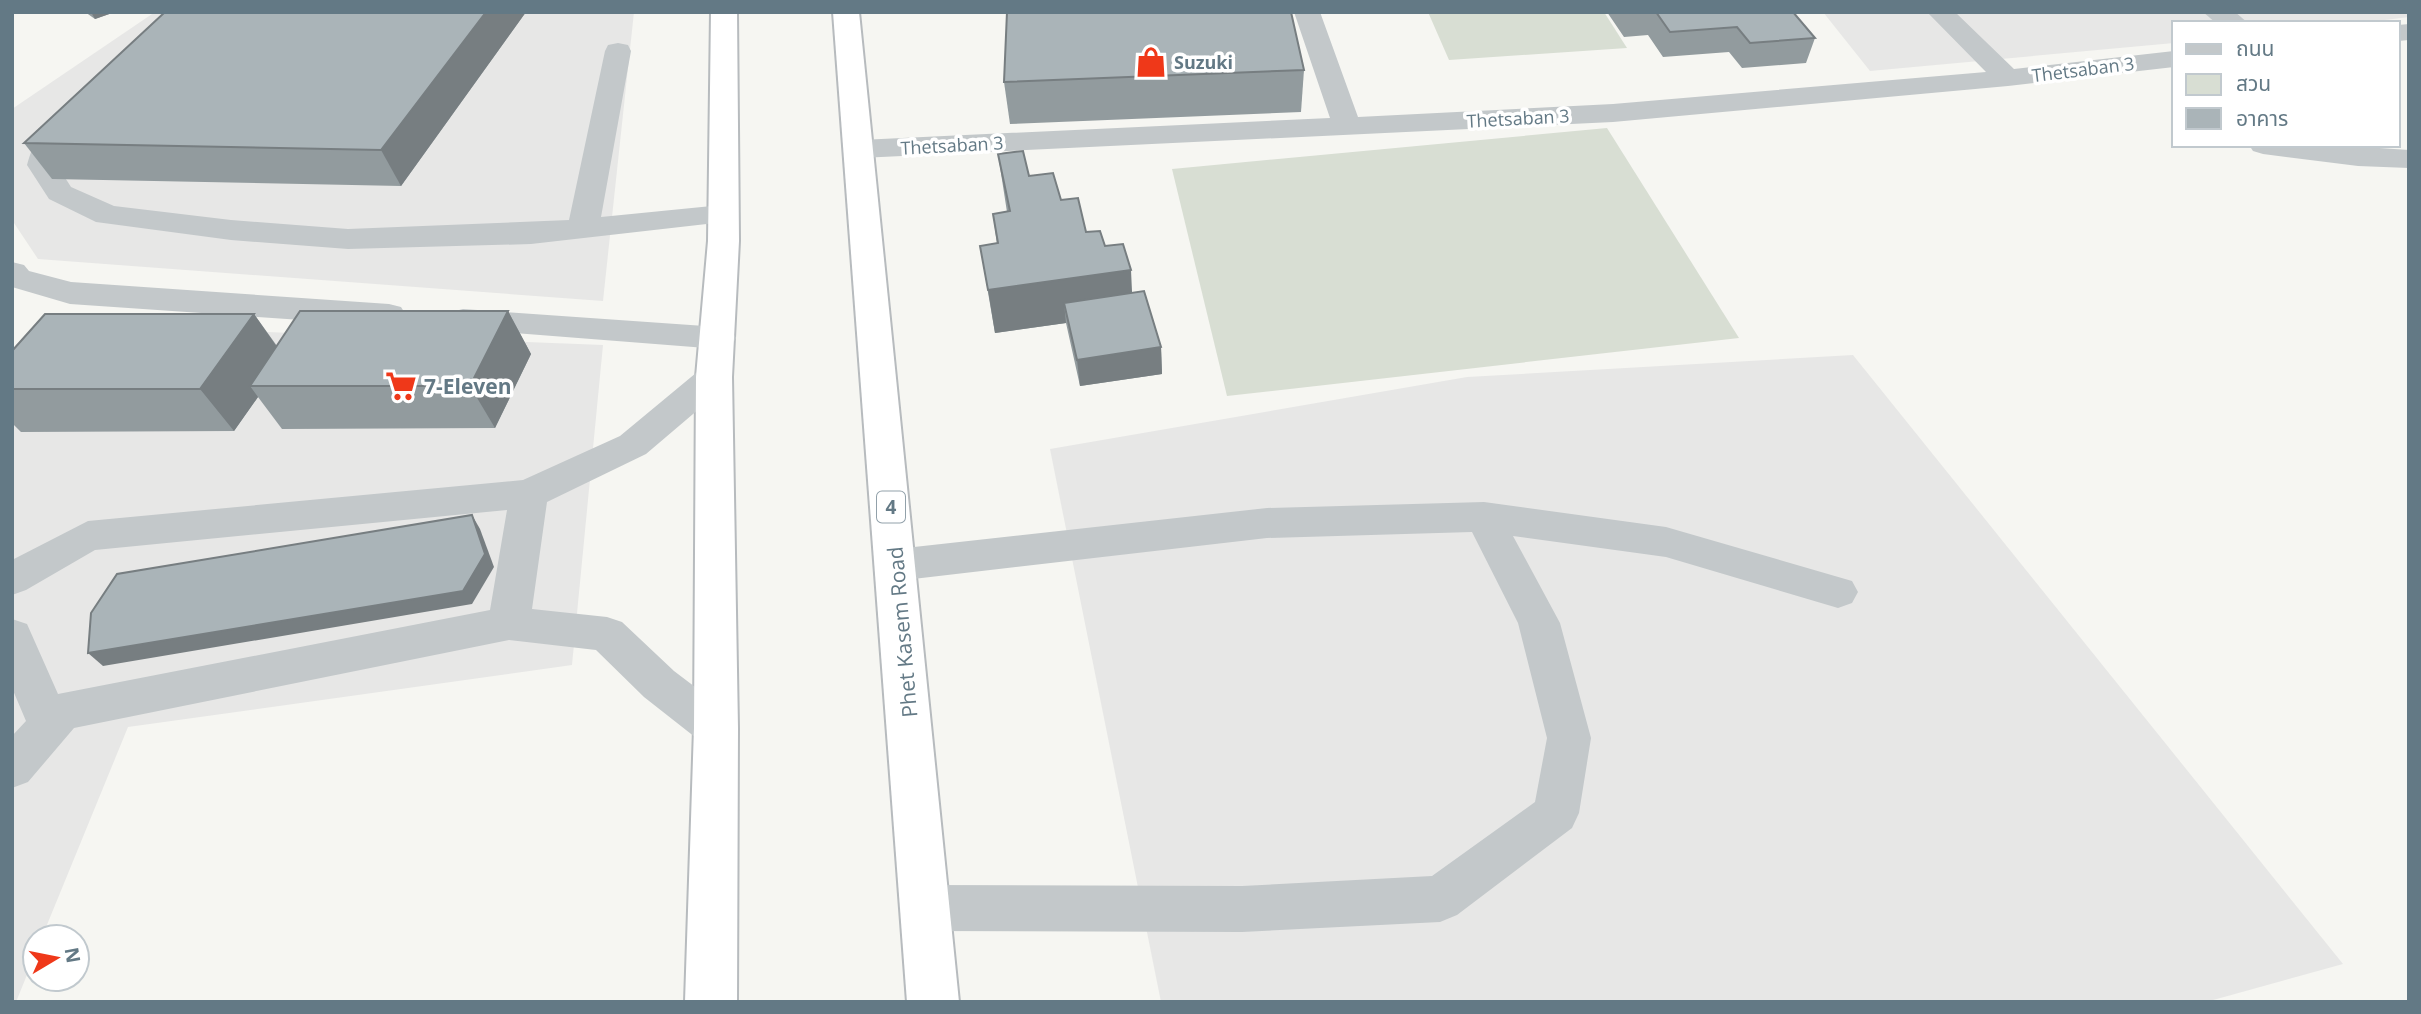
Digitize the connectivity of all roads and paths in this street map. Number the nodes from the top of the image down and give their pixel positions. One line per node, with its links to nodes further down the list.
1 (724, 12): 15 (highway)
2 (846, 12): 13 (highway, Phet Kasem Road / 4)
3 (1307, 12): 11 (street)
4 (1940, 12): 9 (street)
5 (2216, 12): 6 (street)
6 (2232, 21)
7 (618, 51): 16 (street)
8 (2170, 71): 9 (street, Thetsaban 3)
9 (2008, 78): 11 (street, Thetsaban 3)
10 (87, 104): 16 (street)
11 (1347, 126): 13 (street, Thetsaban 3)
12 (2279, 147): 14 (street)
13 (860, 149): 22 (highway, Phet Kasem Road / 4)
14 (2409, 159)
15 (722, 214): 16 (street); 18 (highway)
16 (583, 229)
17 (12, 272): 18 (street)
18 (719, 338): 19 (highway)
19 (714, 377): 20 (street); 28 (highway)
20 (529, 494): 23 (street); 25 (street)
21 (1484, 517): 22 (street); 24 (street); 30 (street)
22 (896, 565): 30 (highway, Phet Kasem Road / 4)
23 (12, 579)
24 (1838, 592)
25 (509, 623): 27 (street); 28 (street)
26 (12, 636): 27 (street)
27 (50, 724): 29 (street)
28 (716, 727): 31 (highway)
29 (12, 768)
30 (925, 908): 32 (highway, Phet Kasem Road / 4)
31 (711, 1002)
32 (933, 1002)

